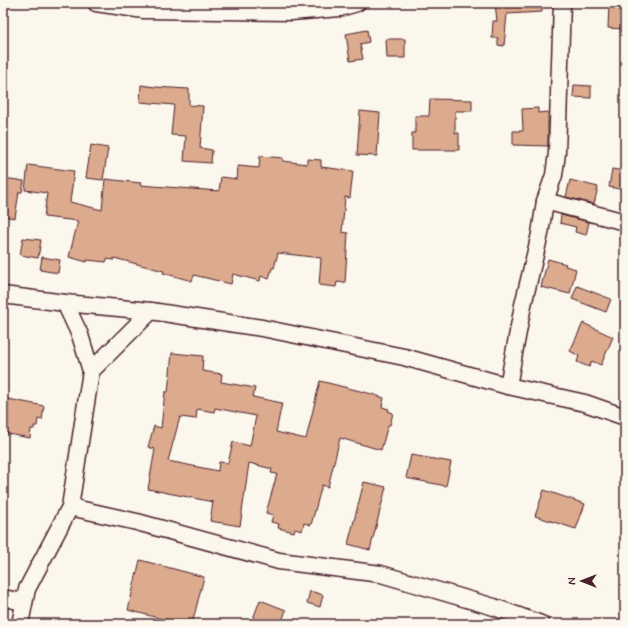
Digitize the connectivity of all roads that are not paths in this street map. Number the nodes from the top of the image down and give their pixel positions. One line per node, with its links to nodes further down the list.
1 (96, 3): 2 (street)
2 (357, 3)
3 (562, 3): 4 (street)
4 (545, 201): 5 (street); 10 (street)
5 (625, 222)
6 (3, 295): 7 (street)
7 (65, 303): 8 (street); 9 (street)
8 (151, 311): 9 (street); 10 (street)
9 (91, 371): 12 (street)
10 (508, 386): 11 (street)
11 (625, 417)
12 (70, 507): 14 (street); 16 (street)
13 (3, 598): 14 (street)
14 (24, 602): 15 (street)
15 (20, 624)
16 (541, 624)

